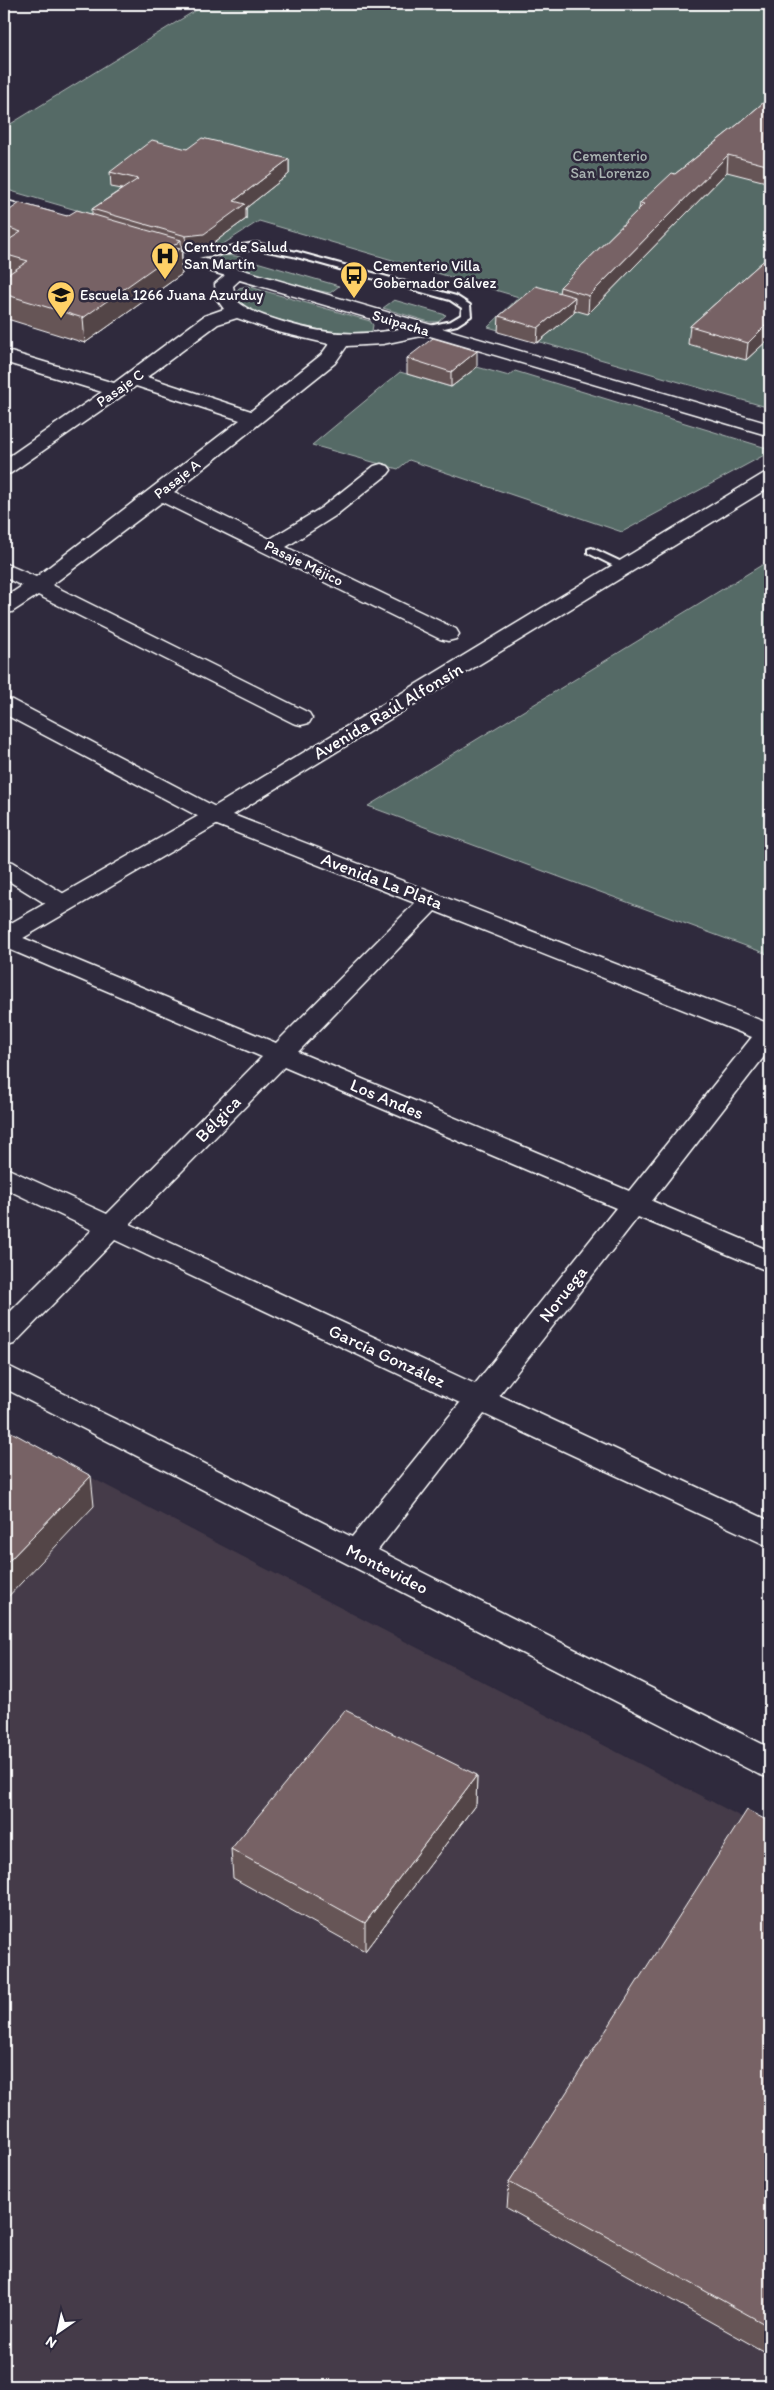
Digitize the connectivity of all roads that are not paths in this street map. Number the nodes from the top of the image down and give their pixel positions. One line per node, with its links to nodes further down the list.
1 (4, 205): 2 (street)
2 (22, 210): 3 (street); 4 (street)
3 (65, 222)
4 (4, 223)
5 (128, 241): 6 (street, Suipacha)
6 (182, 257): 7 (street, Suipacha); 9 (lane)
7 (237, 274): 8 (street); 9 (street, Suipacha)
8 (238, 311): 10 (street); 12 (street, Pasaje C)
9 (424, 330): 10 (street); 15 (street, Suipacha)
10 (342, 340): 14 (street, Pasaje A)
11 (4, 356): 13 (street)
12 (133, 380): 13 (street, Pasaje C); 14 (street)
13 (117, 390): 16 (street, Pasaje C)
14 (254, 418): 19 (street, Pasaje A)
15 (770, 430)
16 (4, 469)
17 (381, 470): 20 (street)
18 (770, 478): 22 (street, Avenida Raúl Alfonsín)
19 (160, 493): 20 (street, Pasaje Méjico); 24 (street, Pasaje A)
20 (270, 547): 26 (street, Pasaje Méjico)
21 (592, 551): 22 (lane)
22 (624, 567): 29 (street, Avenida Raúl Alfonsín)
23 (4, 570): 24 (street)
24 (37, 586): 25 (street, Pasaje A); 28 (street)
25 (4, 606)
26 (448, 634)
27 (4, 706): 29 (street, Avenida La Plata)
28 (301, 718)
29 (215, 816): 31 (street, Avenida La Plata); 32 (street, Avenida Raúl Alfonsín)
30 (4, 867): 32 (street)
31 (431, 901): 34 (street, Avenida La Plata); 35 (street, Bélgica)
32 (63, 904): 33 (street, Avenida Raúl Alfonsín)
33 (4, 938): 35 (street, Los Andes)
34 (770, 1034): 37 (street, Noruega)
35 (281, 1054): 37 (street, Los Andes); 38 (street, Bélgica)
36 (4, 1178): 38 (street, García González)
37 (634, 1204): 39 (street, Los Andes); 42 (street, Noruega)
38 (112, 1228): 40 (street, Bélgica); 42 (street, García González)
39 (770, 1262)
40 (4, 1336)
41 (4, 1375): 44 (street, Montevideo)
42 (479, 1400): 43 (street, García González); 44 (street, Noruega)
43 (770, 1535)
44 (357, 1554): 45 (street, Montevideo)
45 (770, 1764)

